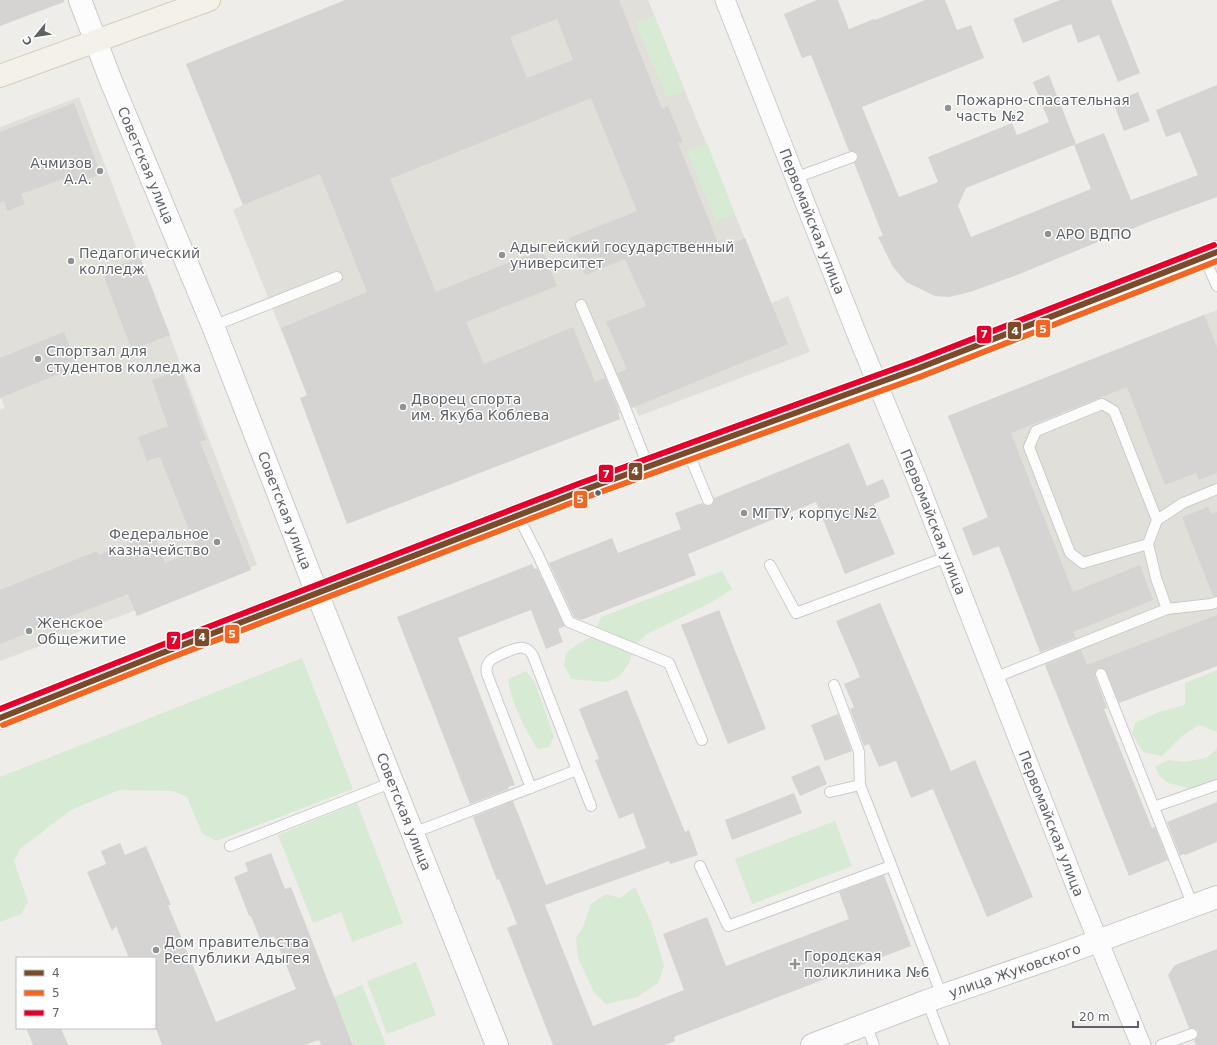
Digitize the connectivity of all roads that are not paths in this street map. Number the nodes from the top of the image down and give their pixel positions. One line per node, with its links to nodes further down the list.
1 (80, 0): 4 (main road, Советская улица)
2 (209, 0): 4 (main road)
3 (725, 0): 7 (street, Первомайская улица)
4 (96, 41): 5 (main road); 12 (main road, Советская улица)
5 (0, 76)
6 (852, 157): 7 (lane)
7 (795, 178): 13 (street, Первомайская улица)
8 (1210, 254): 10 (lane); 13 (main road)
9 (336, 277): 12 (lane)
10 (1217, 286)
11 (581, 305): 15 (lane)
12 (213, 326): 23 (main road, Советская улица)
13 (877, 383): 14 (main road); 21 (street, Первомайская улица)
14 (688, 452): 15 (main road); 17 (lane)
15 (648, 466): 18 (main road)
16 (1217, 489): 19 (lane)
17 (708, 500)
18 (518, 516): 23 (main road); 30 (lane)
19 (1157, 520): 20 (lane); 20 (lane)
20 (1148, 544): 25 (lane)
21 (947, 557): 22 (lane); 27 (street, Первомайская улица)
22 (770, 565)
23 (317, 593): 29 (main road); 32 (main road, Советская улица)
24 (1217, 602): 25 (lane)
25 (1167, 609): 27 (lane)
26 (1102, 674): 38 (lane)
27 (994, 678): 45 (street, Первомайская улица)
28 (834, 685): 33 (lane)
29 (0, 718)
30 (702, 740)
31 (577, 770): 35 (lane); 35 (lane); 37 (lane)
32 (393, 782): 39 (main road, Советская улица); 40 (lane)
33 (860, 785): 36 (lane); 42 (lane)
34 (1217, 785): 38 (lane)
35 (531, 788): 39 (lane)
36 (830, 792)
37 (591, 806)
38 (1154, 808): 44 (lane)
39 (412, 834): 49 (main road, Советская улица)
40 (230, 846)
41 (700, 866): 42 (lane)
42 (891, 866): 46 (lane)
43 (1217, 897): 44 (main road, улица Жуковского)
44 (1193, 906): 45 (main road, улица Жуковского)
45 (1099, 941): 46 (main road, улица Жуковского); 53 (street, Первомайская улица)
46 (934, 999): 47 (main road, улица Жуковского); 52 (lane)
47 (866, 1025): 50 (main road, улица Жуковского); 51 (lane)
48 (1192, 1034): 54 (lane)
49 (497, 1045)
50 (812, 1045)
51 (874, 1045)
52 (944, 1045)
53 (1141, 1045)
54 (1161, 1045)

